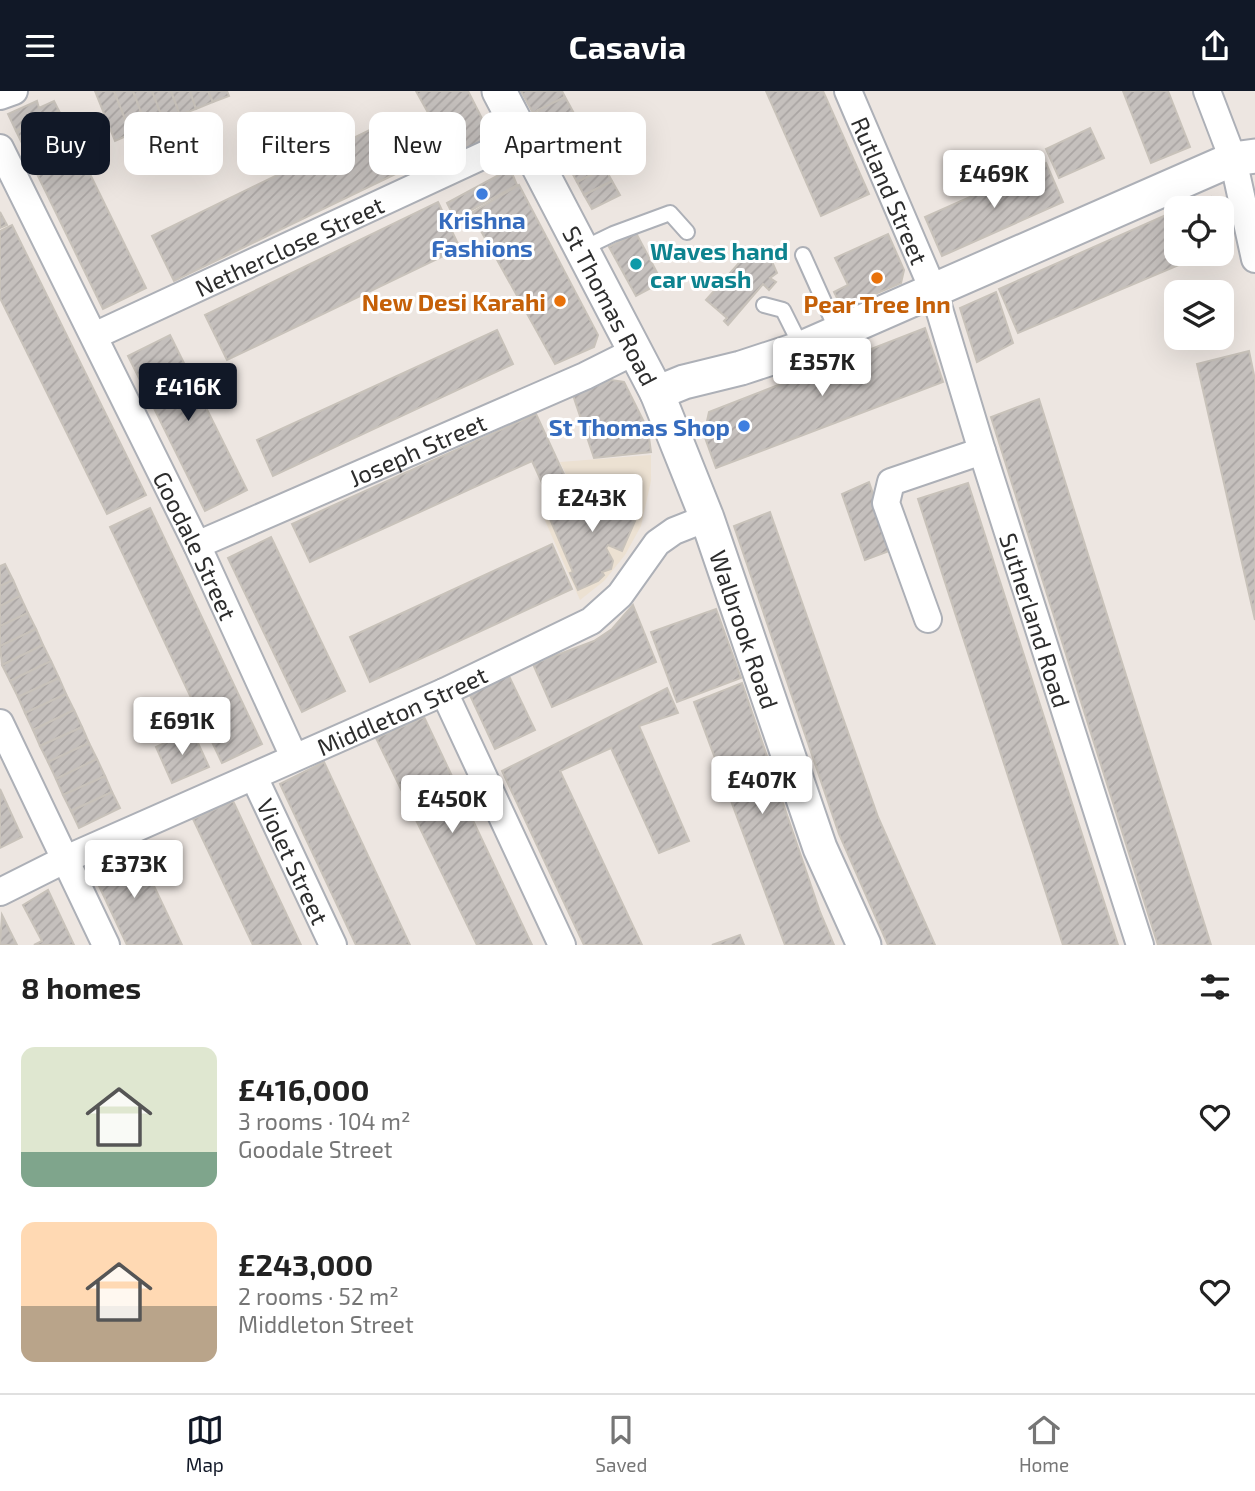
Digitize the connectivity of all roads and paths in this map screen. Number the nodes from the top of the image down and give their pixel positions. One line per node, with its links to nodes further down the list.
1 (14, 91): 5 (street)
2 (499, 91): 6 (street, St Thomas Road)
3 (848, 91): 15 (street, Rutland Street)
4 (1208, 91): 9 (street)
5 (0, 96)
6 (510, 112)
7 (0, 148): 18 (street, Goodale Street)
8 (480, 157): 18 (street, Netherclose Street)
9 (1244, 157): 14 (street); 15 (street, St Thomas Road)
10 (543, 175): 12 (street, St Thomas Road)
11 (687, 232): 12 (lane)
12 (582, 249): 20 (street, St Thomas Road)
13 (803, 255): 17 (lane)
14 (1255, 259)
15 (934, 292): 17 (street, St Thomas Road); 22 (street, Sutherland Road)
16 (764, 305): 19 (lane)
17 (838, 333): 19 (street, St Thomas Road)
18 (94, 336): 24 (street, Goodale Street)
19 (802, 348): 21 (street, St Thomas Road)
20 (635, 351): 21 (street, St Thomas Road); 24 (street, Joseph Street)
21 (657, 393): 23 (street, Walbrook Road)
22 (982, 451): 25 (street); 36 (street, Sutherland Road)
23 (708, 518): 26 (street, Middleton Street); 35 (street, Walbrook Road)
24 (197, 545): 28 (street, Goodale Street)
25 (928, 619)
26 (444, 692): 28 (street, Middleton Street); 34 (street)
27 (0, 723): 30 (street)
28 (294, 757): 29 (street, Middleton Street)
29 (254, 777): 30 (street, Middleton Street); 33 (street, Violet Street)
30 (66, 859): 31 (street, Middleton Street); 32 (street)
31 (0, 892)
32 (106, 945)
33 (332, 945)
34 (562, 945)
35 (864, 945)
36 (1140, 945)

